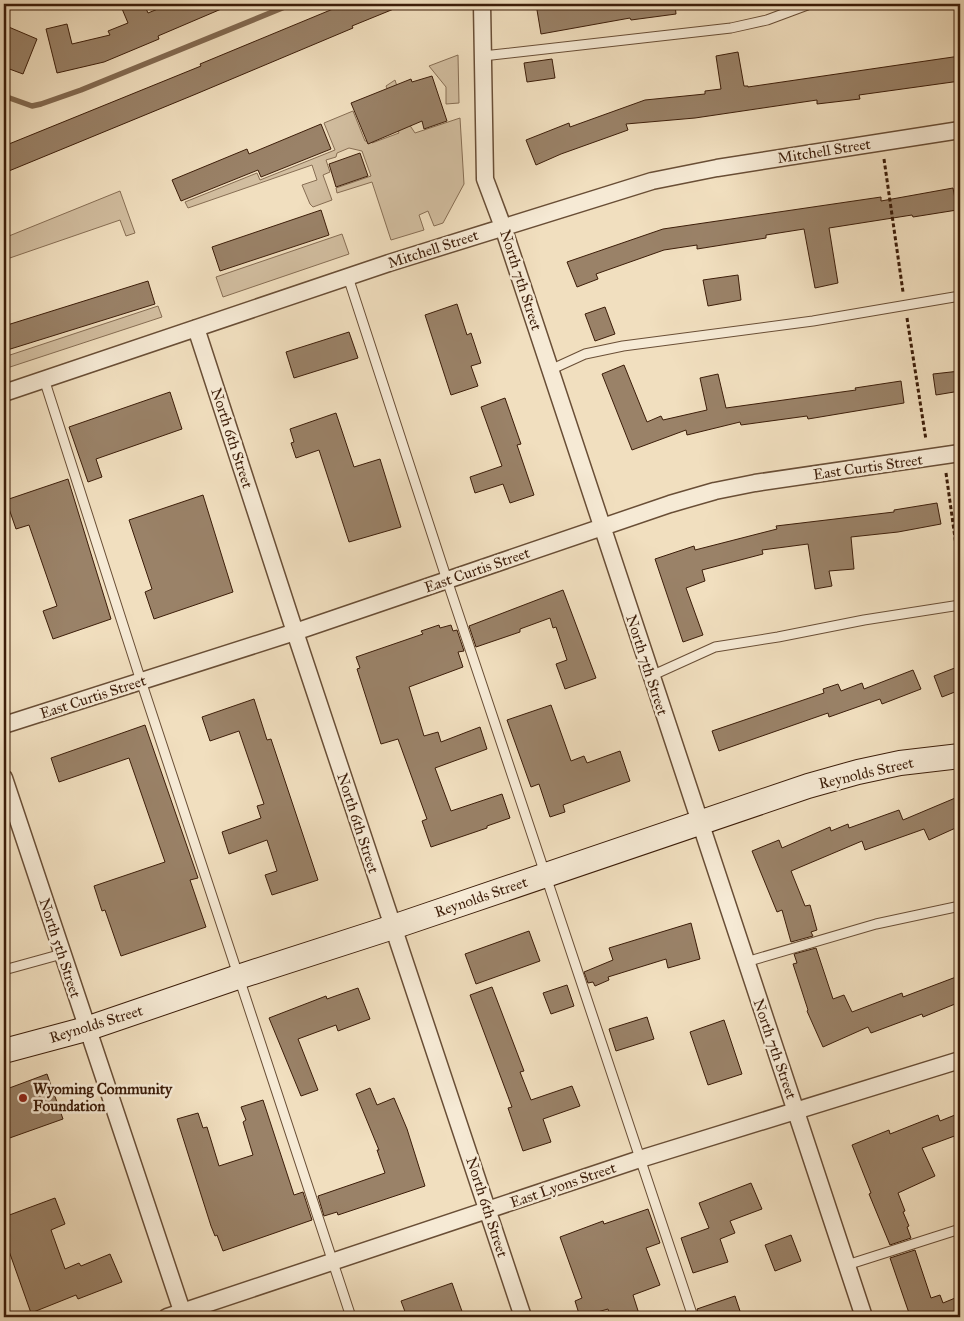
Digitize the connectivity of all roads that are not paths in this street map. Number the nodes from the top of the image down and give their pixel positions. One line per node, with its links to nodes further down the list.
1 (482, 4): 3 (street, North 7th Street)
2 (810, 4): 3 (lane)
3 (483, 56): 5 (street, North 7th Street)
4 (960, 130): 5 (street, Mitchell Street)
5 (503, 227): 6 (street, Mitchell Street); 9 (street, North 7th Street)
6 (348, 277): 8 (street, Mitchell Street); 14 (lane)
7 (960, 296): 9 (lane)
8 (196, 328): 10 (street, Mitchell Street); 16 (street, North 6th Street)
9 (550, 370): 13 (street, North 7th Street)
10 (44, 380): 11 (street, Mitchell Street); 18 (lane)
11 (4, 393)
12 (960, 453): 13 (street, East Curtis Street)
13 (602, 528): 14 (street, East Curtis Street); 17 (street, North 7th Street)
14 (447, 580): 16 (street, East Curtis Street); 23 (lane)
15 (960, 605): 17 (lane)
16 (295, 632): 18 (street, East Curtis Street); 25 (street, North 6th Street)
17 (651, 676): 22 (street, North 7th Street)
18 (141, 681): 19 (street, East Curtis Street); 29 (lane)
19 (4, 725)
20 (960, 756): 22 (main road, Reynolds Street)
21 (4, 778): 26 (street, North 5th Street)
22 (700, 822): 23 (main road, Reynolds Street); 27 (street, North 7th Street)
23 (546, 874): 25 (main road, Reynolds Street); 34 (lane)
24 (960, 906): 27 (lane)
25 (393, 926): 29 (main road, Reynolds Street); 35 (street, North 6th Street)
26 (62, 954): 28 (lane); 30 (street, North 5th Street)
27 (746, 962): 33 (street, North 7th Street)
28 (4, 970)
29 (238, 977): 30 (main road, Reynolds Street); 37 (lane)
30 (86, 1029): 31 (main road, Reynolds Street); 39 (street, North 5th Street)
31 (4, 1050)
32 (960, 1060): 33 (street, East Lyons Street)
33 (796, 1110): 34 (street, East Lyons Street); 38 (street, North 7th Street)
34 (640, 1159): 35 (street, East Lyons Street); 42 (lane)
35 (488, 1210): 37 (street, East Lyons Street); 41 (street, North 6th Street)
36 (960, 1229): 38 (lane)
37 (334, 1262): 39 (street, East Lyons Street); 40 (lane)
38 (847, 1265): 43 (street, North 7th Street)
39 (178, 1315)
40 (351, 1317)
41 (523, 1317)
42 (693, 1317)
43 (864, 1317)

